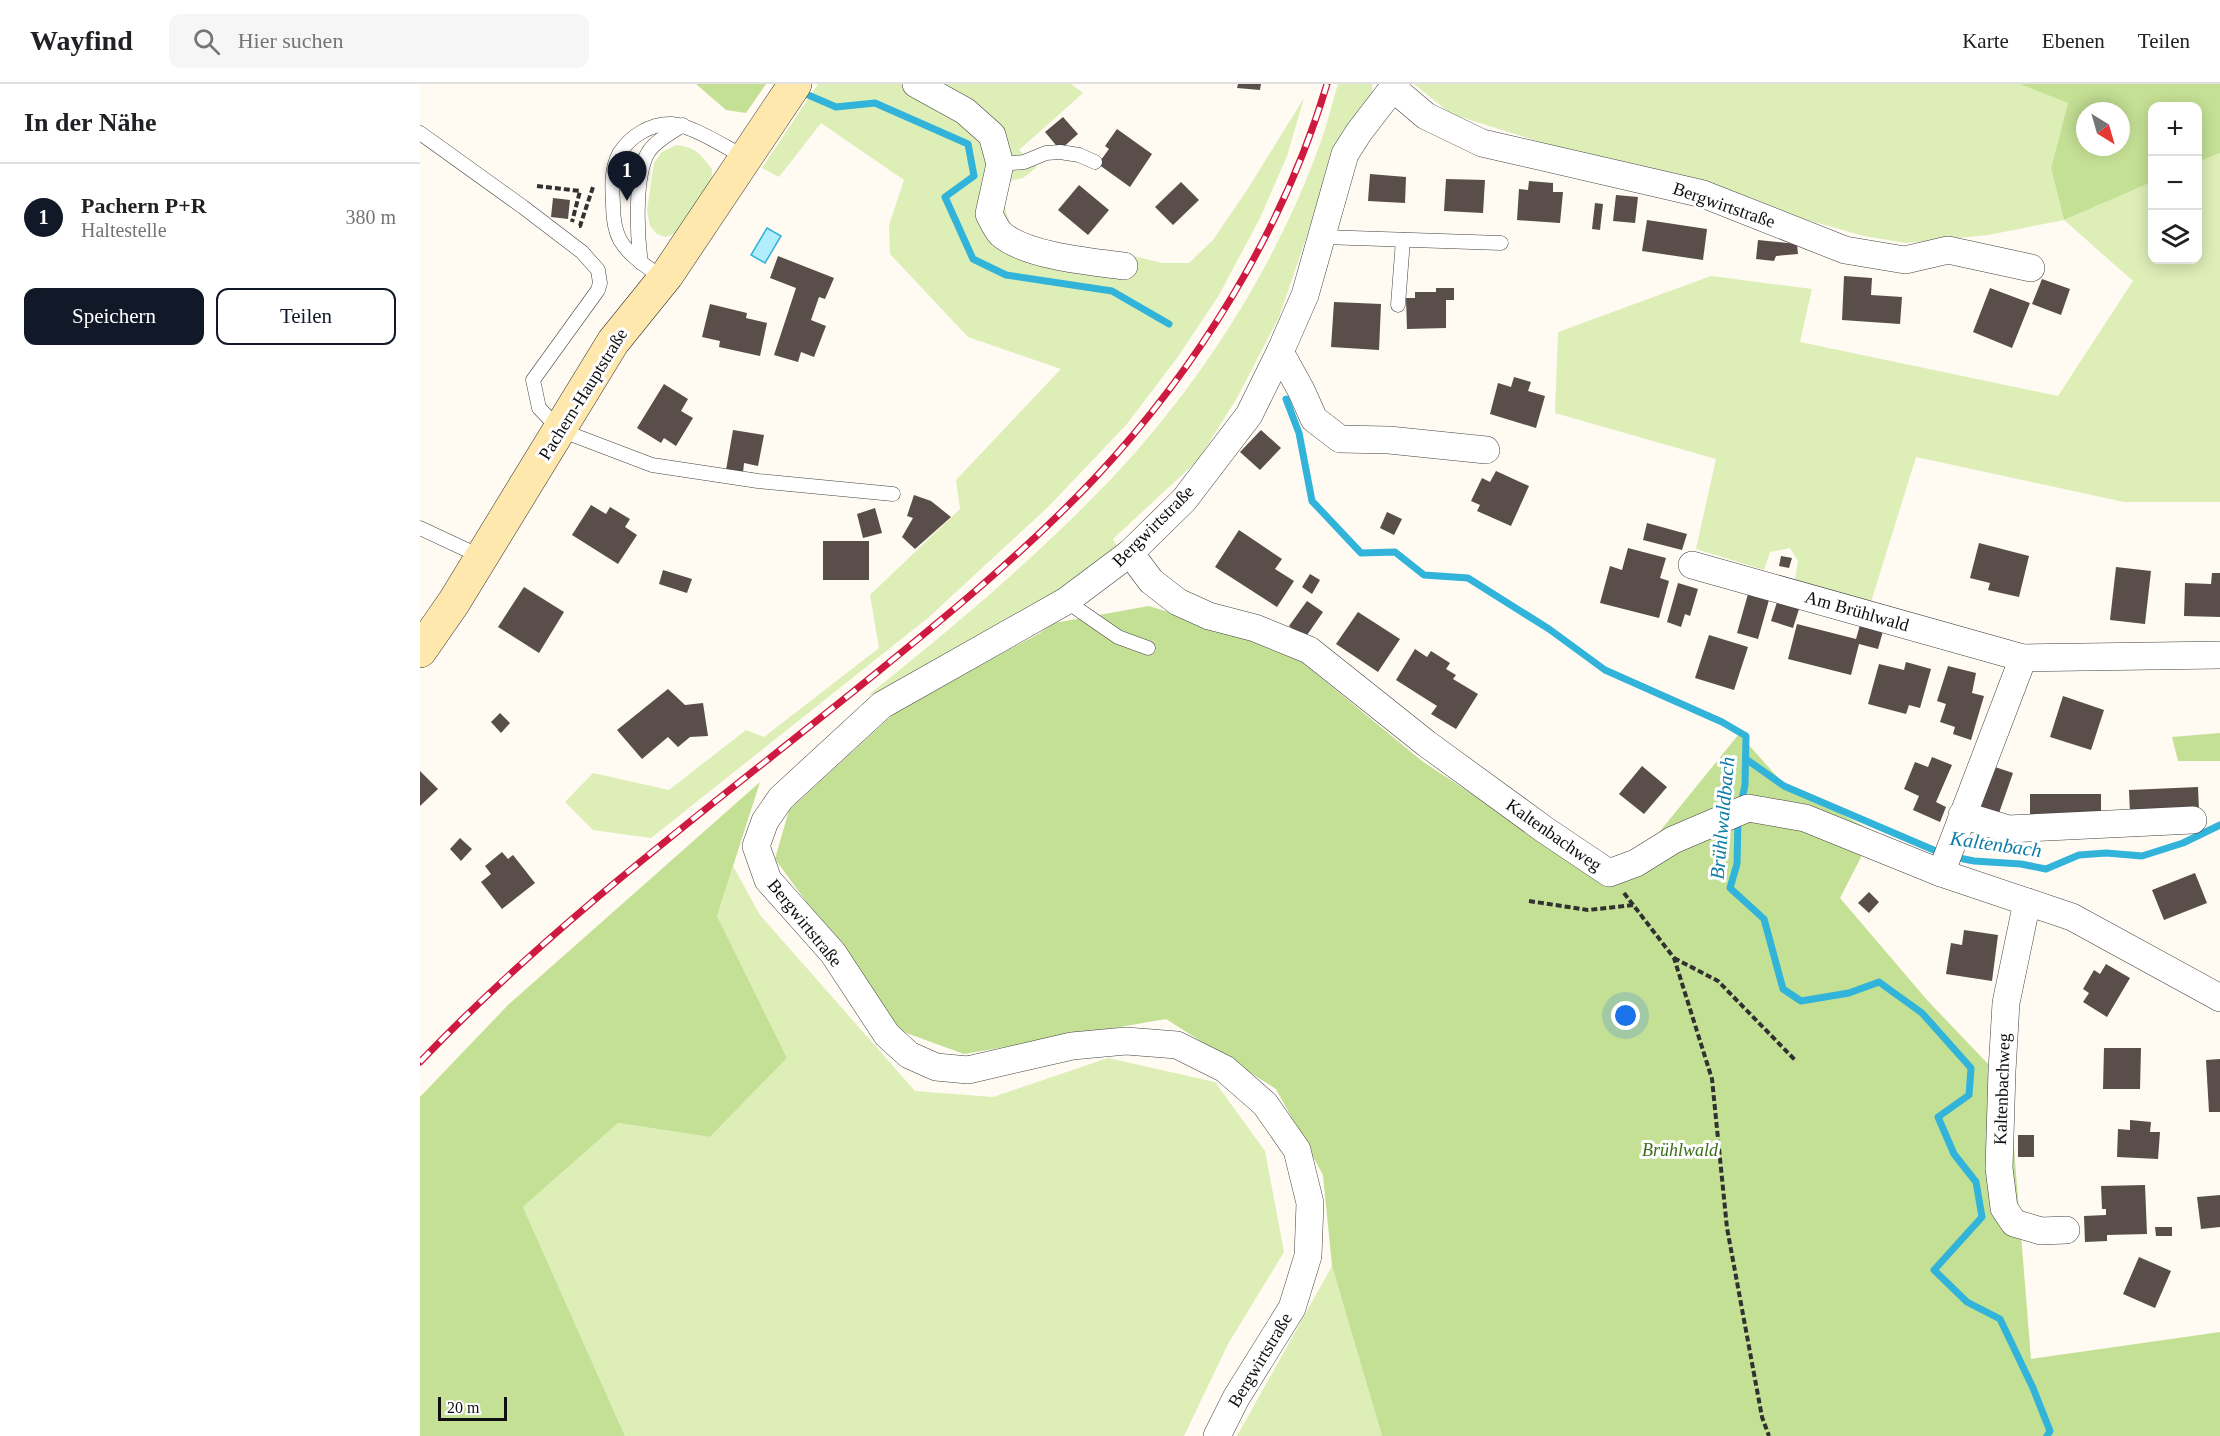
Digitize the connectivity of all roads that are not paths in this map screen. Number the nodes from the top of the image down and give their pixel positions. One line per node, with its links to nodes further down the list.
1 (795, 84): 6 (main road, Pachern-Hauptstraße)
2 (916, 84): 8 (street)
3 (1395, 86): 9 (street, Bergwirtstraße); 13 (street, Bergwirtstraße)
4 (683, 125): 6 (lane); 14 (lane); 14 (lane)
5 (420, 133): 17 (lane)
6 (747, 158): 14 (main road, Pachern-Hauptstraße)
7 (1095, 162): 8 (lane)
8 (1000, 164): 12 (street)
9 (1323, 237): 10 (lane); 16 (street, Bergwirtstraße)
10 (1403, 240): 11 (lane); 15 (lane)
11 (1501, 243)
12 (1124, 266)
13 (2031, 267)
14 (653, 271): 17 (main road, Pachern-Hauptstraße)
15 (1398, 305)
16 (1280, 352): 18 (street); 21 (street, Bergwirtstraße)
17 (560, 430): 19 (lane); 22 (main road, Pachern-Hauptstraße)
18 (1486, 450)
19 (893, 494)
20 (420, 528): 22 (lane)
21 (1130, 553): 24 (street, Bergwirtstraße); 31 (street, Kaltenbachweg)
22 (482, 557): 26 (main road, Pachern-Hauptstraße)
23 (1692, 565): 28 (street, Am Brühlwald)
24 (1066, 601): 25 (lane); 35 (street, Bergwirtstraße)
25 (1148, 648)
26 (420, 651)
27 (2220, 655): 28 (street, Am Brühlwald)
28 (2023, 658): 29 (street)
29 (1962, 815): 30 (street); 31 (street)
30 (2193, 820)
31 (1941, 873): 32 (street, Kaltenbachweg)
32 (2027, 902): 33 (street, Kaltenbachweg); 34 (street, Kaltenbachweg)
33 (2220, 998)
34 (2066, 1230)
35 (1217, 1436)

